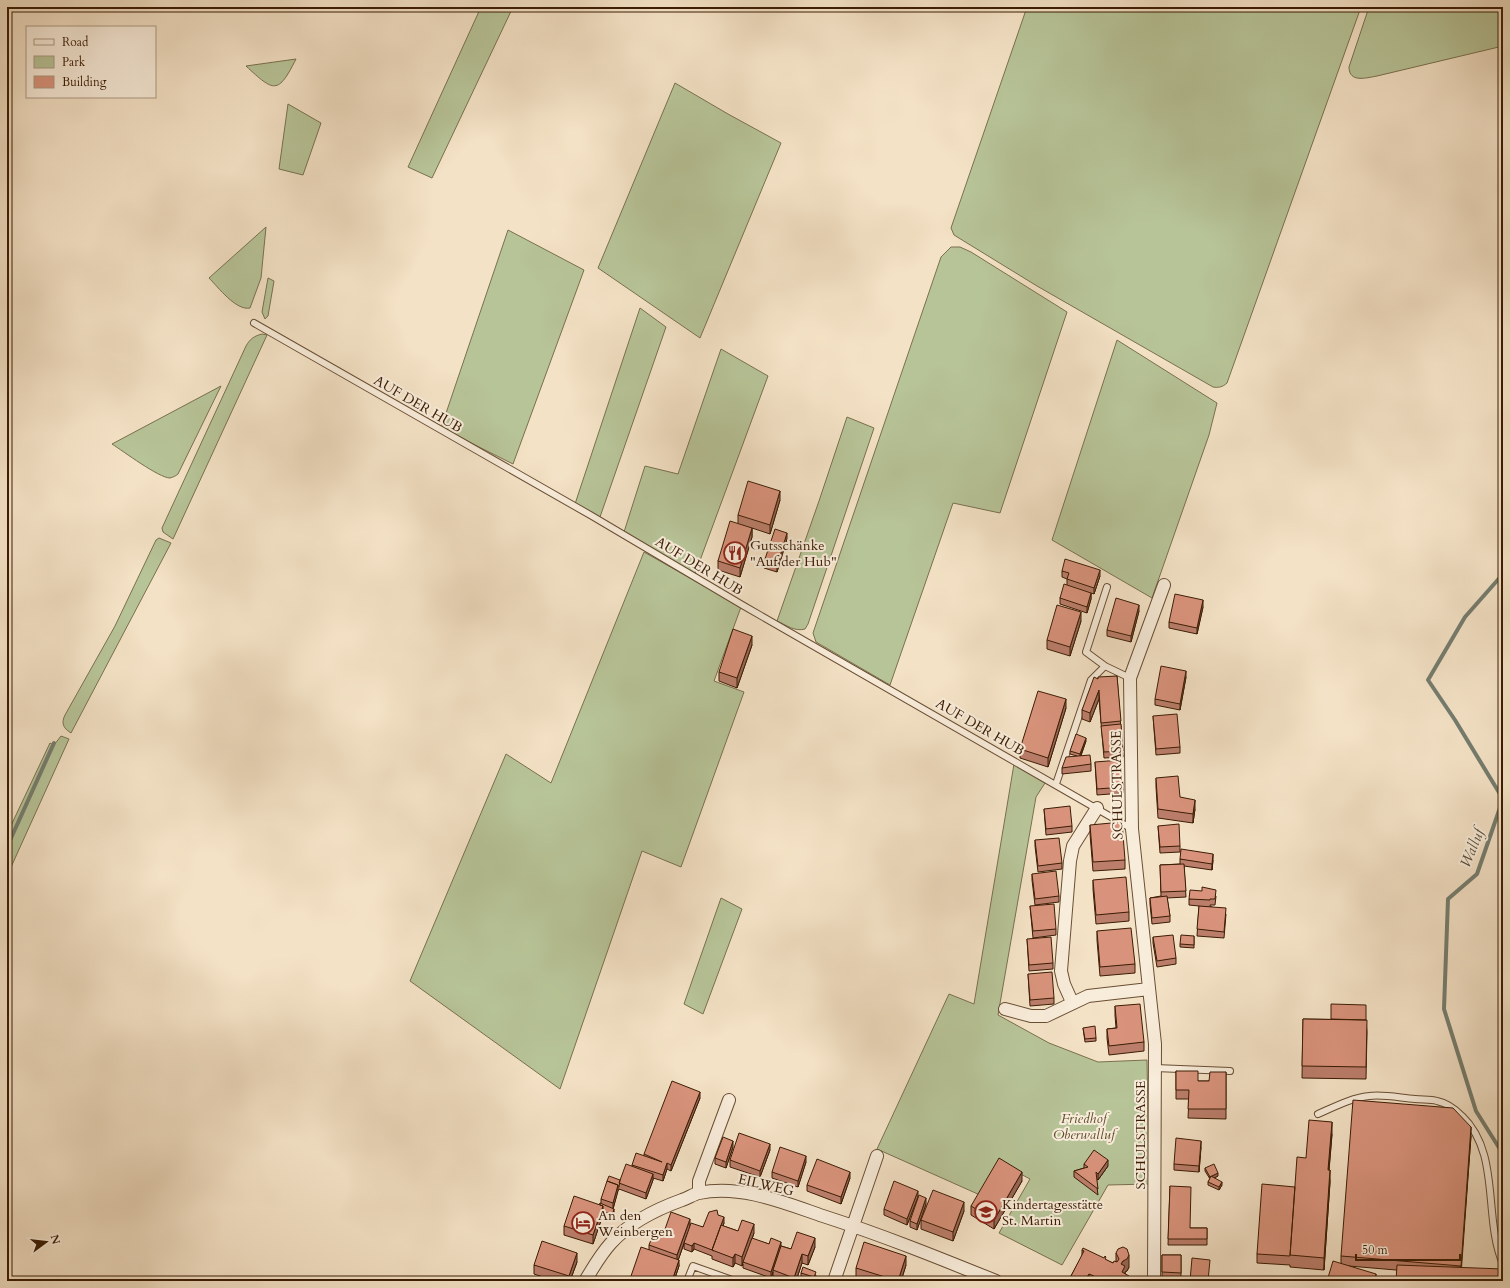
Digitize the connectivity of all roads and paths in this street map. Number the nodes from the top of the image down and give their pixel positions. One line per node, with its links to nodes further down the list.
1 (254, 323): 6 (lane, AUF DER HUB)
2 (1164, 585): 5 (street, SCHULSTRASSE)
3 (1107, 587): 4 (lane)
4 (1105, 666): 5 (lane); 6 (lane)
5 (1130, 678): 8 (street, SCHULSTRASSE)
6 (1056, 784): 7 (lane, AUF DER HUB)
7 (1097, 808): 8 (lane, AUF DER HUB); 10 (street, SCHULSTRASSE)
8 (1132, 829): 9 (street, SCHULSTRASSE)
9 (1149, 989): 10 (street); 12 (street, SCHULSTRASSE)
10 (1072, 1002): 11 (street)
11 (1005, 1009)
12 (1155, 1068): 13 (lane); 25 (street, SCHULSTRASSE)
13 (1230, 1071)
14 (729, 1100): 17 (street)
15 (1318, 1114): 19 (lane)
16 (877, 1156): 18 (street)
17 (699, 1193): 18 (street, EILWEG); 20 (street, EILWEG)
18 (852, 1225): 23 (street); 24 (street, EILWEG)
19 (1503, 1264)
20 (585, 1281)
21 (687, 1281): 22 (lane)
22 (735, 1281)
23 (834, 1281)
24 (996, 1281)
25 (1154, 1281)

